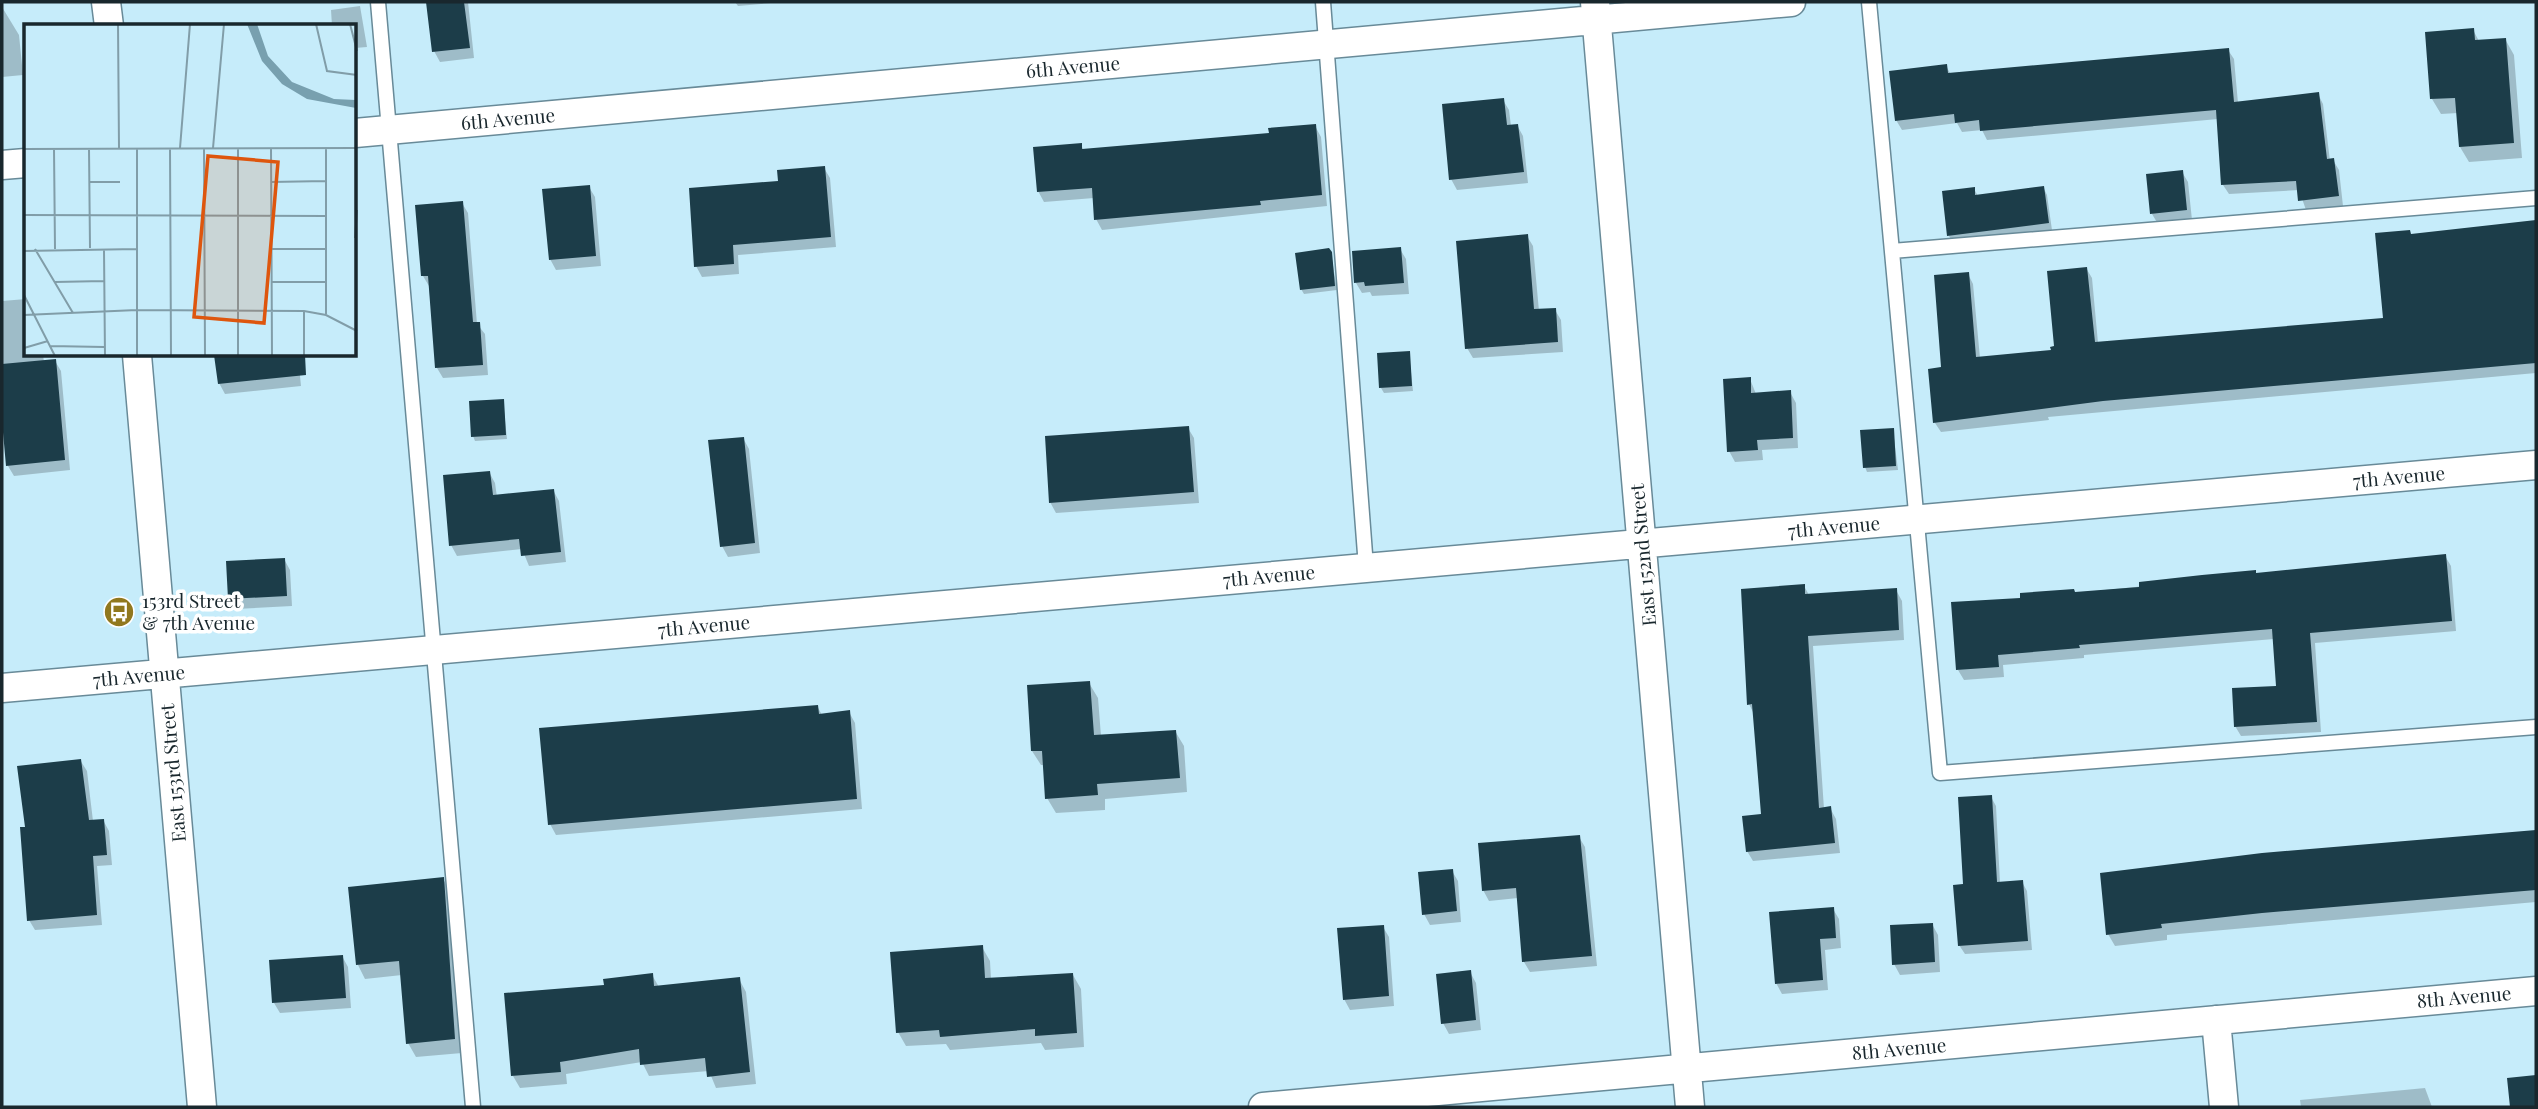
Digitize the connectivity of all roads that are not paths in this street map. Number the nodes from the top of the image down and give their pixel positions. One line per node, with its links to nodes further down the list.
1 (106, 2): 7 (street)
2 (378, 2): 9 (lane)
3 (1323, 2): 8 (lane)
4 (1791, 2): 6 (street, 6th Avenue)
5 (1869, 2): 14 (lane)
6 (1596, 11): 8 (street, 6th Avenue); 18 (street, East 152nd Street)
7 (108, 24)
8 (1327, 44): 9 (street, 6th Avenue); 19 (lane)
9 (389, 130): 10 (street, 6th Avenue); 20 (lane)
10 (357, 133)
11 (24, 163): 12 (street)
12 (2, 165)
13 (2536, 198): 14 (lane)
14 (1892, 251): 17 (lane)
15 (137, 357): 21 (street, East 153rd Street)
16 (2536, 465): 17 (street, 7th Avenue)
17 (1917, 519): 18 (street, 7th Avenue); 23 (lane)
18 (1642, 543): 19 (street, 7th Avenue); 26 (street, East 152nd Street)
19 (1366, 568): 20 (street, 7th Avenue)
20 (433, 649): 21 (street, 7th Avenue); 28 (lane)
21 (164, 673): 22 (street, 7th Avenue); 27 (street, East 153rd Street)
22 (2, 688)
23 (2536, 727)
24 (2536, 991): 25 (street, 8th Avenue)
25 (2216, 1020): 26 (street, 8th Avenue); 31 (street)
26 (1687, 1069): 29 (street, 8th Avenue); 30 (street, East 152nd Street)
27 (202, 1107)
28 (472, 1107)
29 (1263, 1107)
30 (1690, 1107)
31 (2224, 1107)

